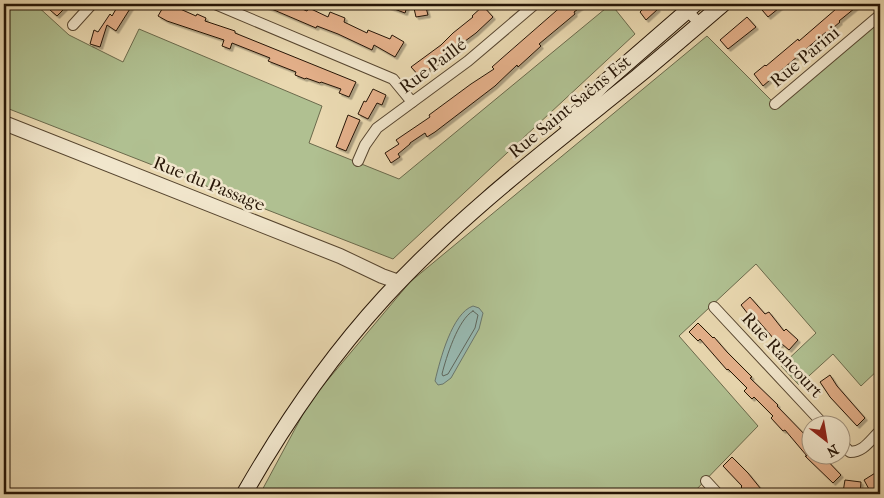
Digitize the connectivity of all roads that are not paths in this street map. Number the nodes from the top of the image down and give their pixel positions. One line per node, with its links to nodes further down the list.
1 (92, 4): 8 (street)
2 (216, 4): 9 (street)
3 (535, 4): 9 (street, Rue Paillé)
4 (723, 4): 7 (main road, Rue Saint-Saëns Est)
5 (688, 6): 7 (street); 13 (main road, Rue Saint-Saëns Est)
6 (880, 15): 10 (street, Rue Parini)
7 (700, 24): 13 (main road, Rue Saint-Saëns Est)
8 (73, 25)
9 (412, 102): 12 (street, Rue Paillé)
10 (774, 104)
11 (4, 123): 14 (street, Rue du Passage)
12 (358, 161)
13 (515, 175): 14 (main road)
14 (399, 282): 20 (main road)
15 (714, 307): 16 (street, Rue Rancourt)
16 (816, 416)
17 (880, 431): 18 (street)
18 (852, 452)
19 (706, 482): 21 (street)
20 (244, 494)
21 (718, 494)

